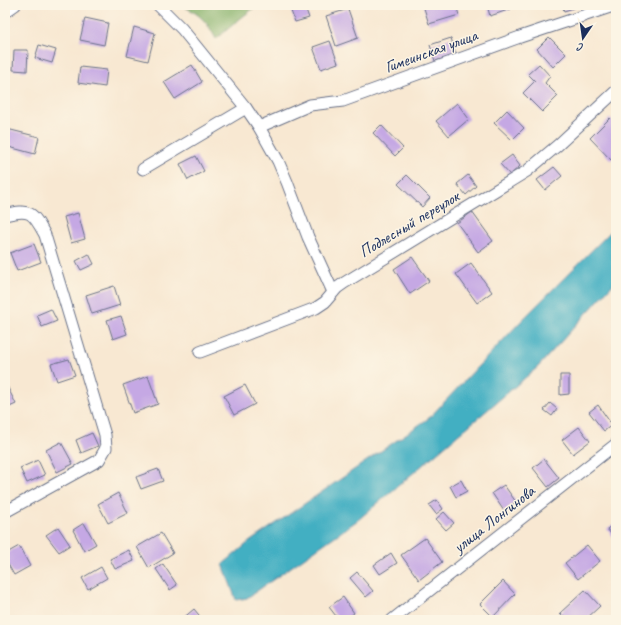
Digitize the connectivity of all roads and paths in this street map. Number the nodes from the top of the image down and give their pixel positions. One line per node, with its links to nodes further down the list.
1 (15, 5): 4 (street)
2 (158, 5): 6 (street)
3 (616, 5): 7 (street, Гимеинская улица)
4 (5, 12)
5 (616, 91): 10 (street, Подлесный переулок)
6 (246, 108): 7 (street); 8 (street)
7 (259, 127): 10 (street)
8 (143, 169)
9 (5, 215): 13 (street)
10 (333, 292): 11 (street, Подлесный переулок)
11 (200, 352)
12 (616, 444): 14 (street, улица Лонгинова)
13 (5, 512)
14 (392, 620)

